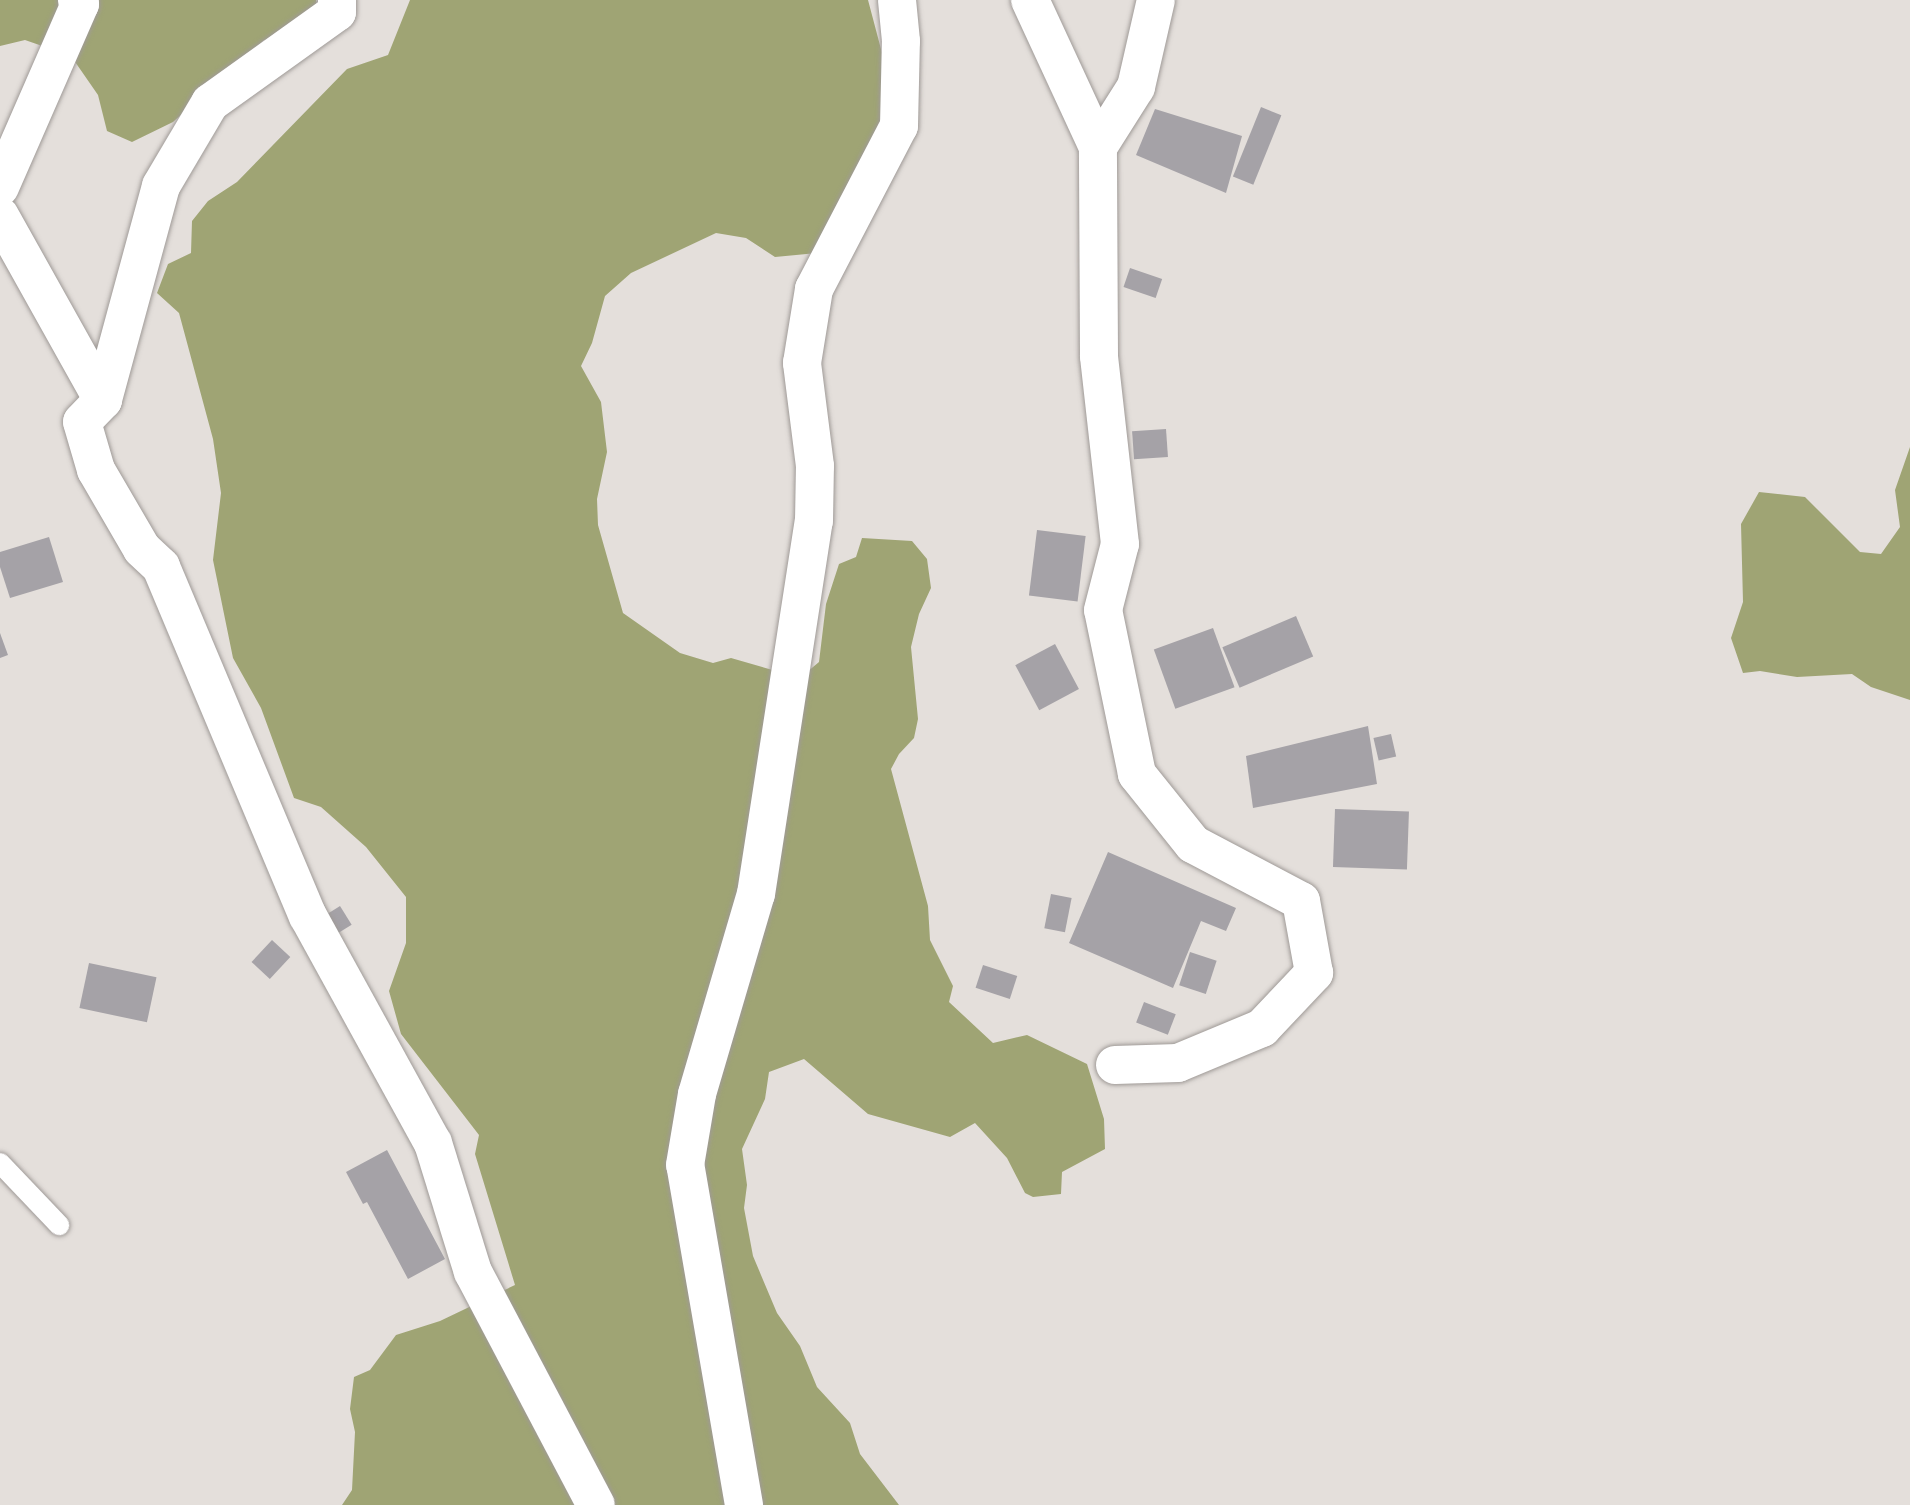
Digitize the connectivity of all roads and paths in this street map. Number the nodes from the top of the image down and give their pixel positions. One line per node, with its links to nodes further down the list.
1 (77, 0): 7 (street)
2 (337, 0): 9 (street)
3 (897, 0): 14 (street)
4 (1030, 0): 6 (street)
5 (1156, 0): 6 (street)
6 (1098, 147): 10 (street)
7 (0, 187)
8 (0, 216): 9 (street)
9 (103, 400): 13 (street)
10 (1115, 1065)
11 (0, 1163): 12 (lane)
12 (59, 1225)
13 (596, 1505)
14 (744, 1505)

